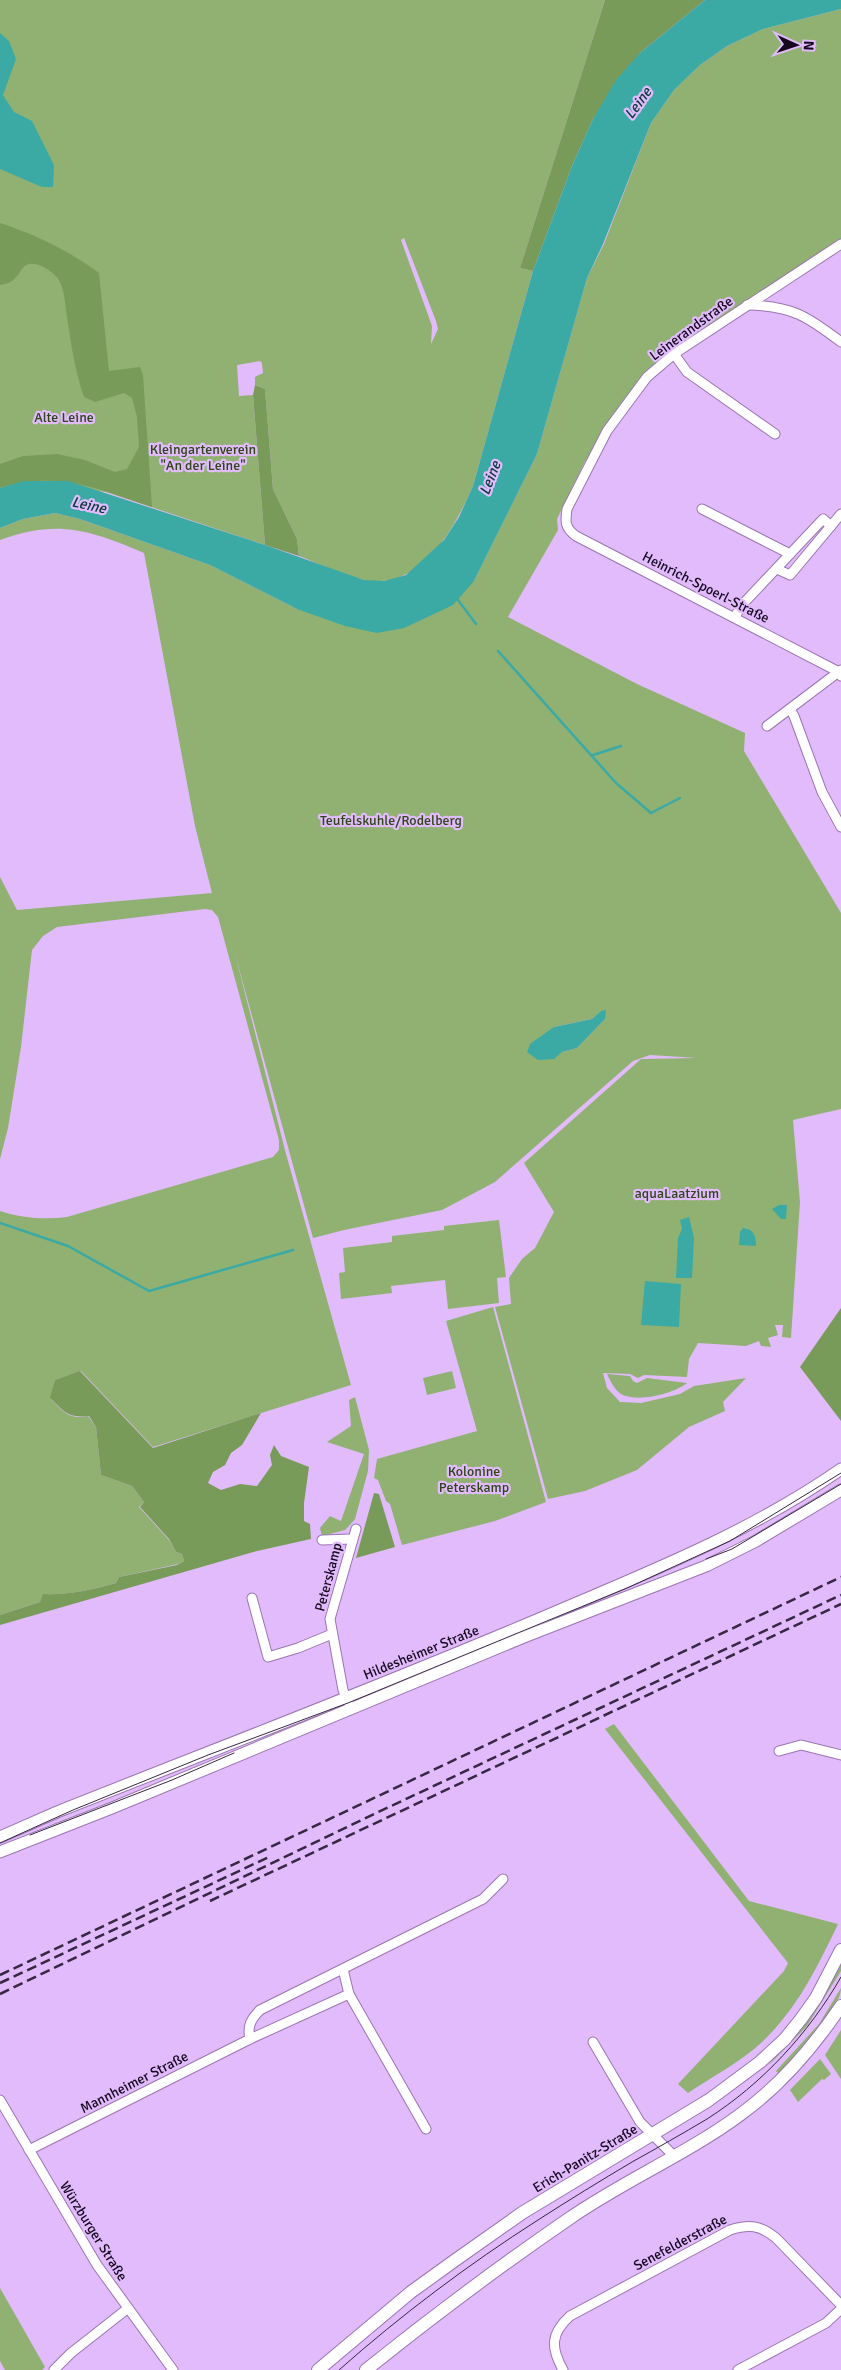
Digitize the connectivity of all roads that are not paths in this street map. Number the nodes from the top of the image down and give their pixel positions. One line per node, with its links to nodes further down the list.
1 (841, 244): 2 (street, Leinerandstraße)
2 (747, 305): 3 (street); 4 (street, Leinerandstraße)
3 (841, 342)
4 (674, 354): 5 (street); 8 (street, Leinerandstraße)
5 (775, 434)
6 (702, 509): 10 (street)
7 (841, 514): 9 (street)
8 (565, 522): 12 (street, Heinrich-Spoerl-Straße)
9 (831, 526): 10 (street); 11 (street)
10 (790, 554): 11 (street)
11 (777, 569): 12 (street)
12 (736, 617): 13 (street, Heinrich-Spoerl-Straße)
13 (840, 673): 14 (street)
14 (790, 709): 15 (street); 16 (street)
15 (767, 726)
16 (841, 827)
17 (841, 1469): 24 (street, Hildesheimer Straße)
18 (841, 1490): 24 (street, Hildesheimer Straße)
19 (356, 1528): 20 (street, Peterskamp)
20 (352, 1539): 21 (street); 23 (street, Peterskamp)
21 (322, 1540)
22 (252, 1598): 23 (street)
23 (332, 1634): 24 (street, Peterskamp)
24 (348, 1704): 27 (street, Hildesheimer Straße); 28 (street, Hildesheimer Straße)
25 (779, 1751): 26 (street)
26 (841, 1755)
27 (0, 1837)
28 (0, 1852)
29 (503, 1880): 31 (street)
30 (841, 1950): 38 (main road, Erich-Panitz-Straße)
31 (344, 1969): 32 (street); 34 (street)
32 (349, 1994): 34 (street, Mannheimer Straße); 37 (street)
33 (841, 2006): 40 (main road)
34 (250, 2039): 39 (street, Mannheimer Straße)
35 (593, 2042): 38 (street)
36 (0, 2100): 39 (street, Würzburger Straße)
37 (426, 2129)
38 (652, 2135): 40 (street); 46 (main road, Erich-Panitz-Straße)
39 (29, 2150): 42 (street, Würzburger Straße)
40 (674, 2156): 47 (main road)
41 (841, 2305): 48 (street, Senefelderstraße)
42 (127, 2308): 44 (street); 45 (street, Würzburger Straße)
43 (841, 2309): 49 (street)
44 (54, 2370)
45 (173, 2370)
46 (318, 2370)
47 (366, 2370)
48 (564, 2370)
49 (738, 2370)

